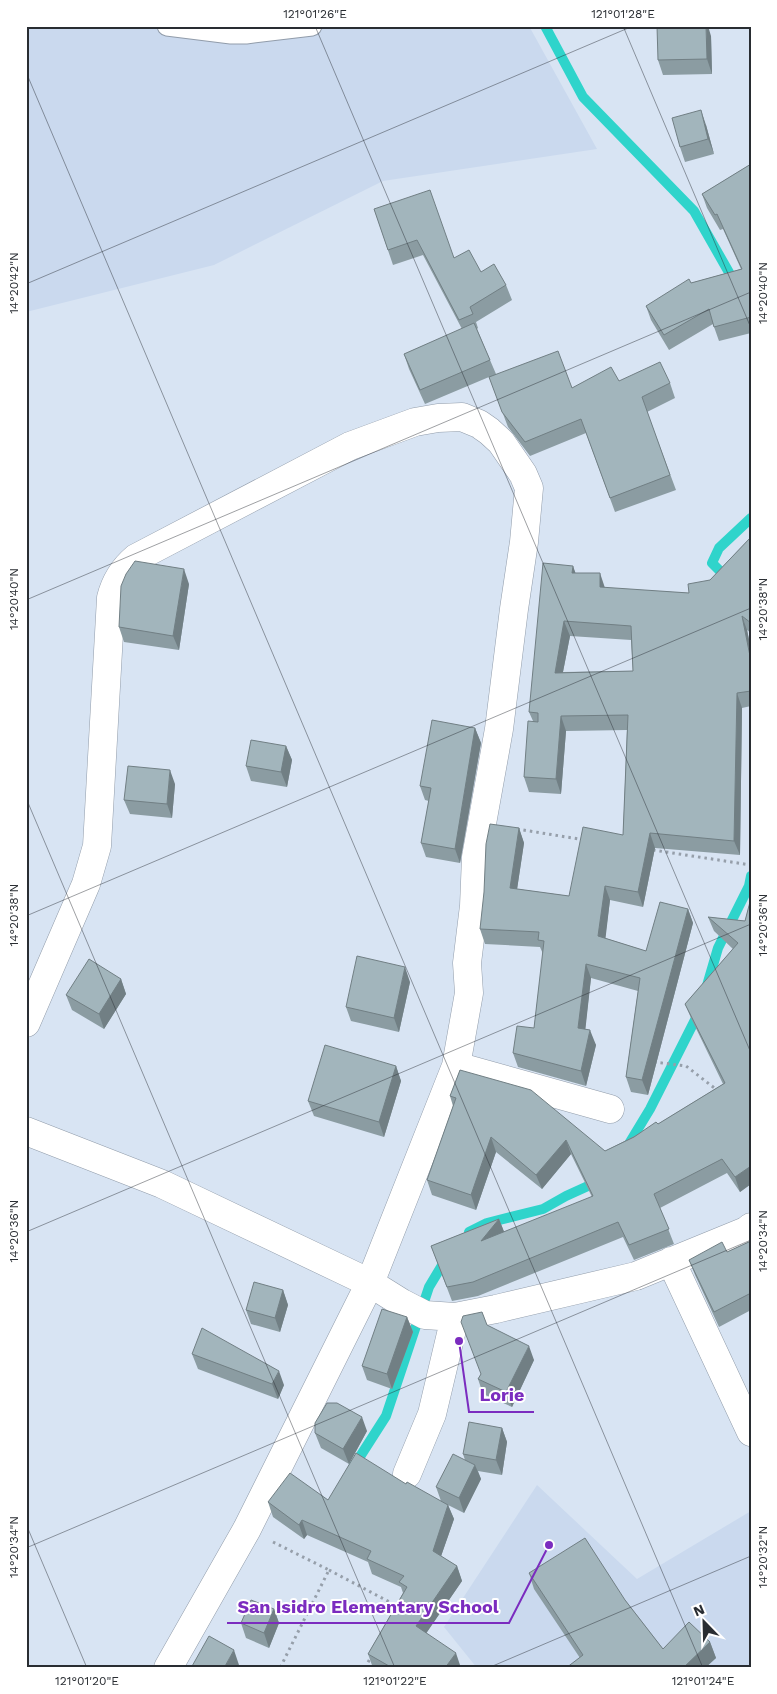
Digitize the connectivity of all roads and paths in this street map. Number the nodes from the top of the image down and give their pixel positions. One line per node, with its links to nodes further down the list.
1 (167, 26): 2 (lane)
2 (312, 26)
3 (481, 824): 4 (path); 7 (street); 9 (street)
4 (587, 840)
5 (645, 849): 6 (path)
6 (751, 865)
7 (26, 1023)
8 (649, 1062): 10 (path)
9 (456, 1066): 11 (street); 15 (street)
10 (722, 1093)
11 (610, 1109)
12 (26, 1132): 15 (street)
13 (751, 1227): 14 (street)
14 (671, 1261): 16 (street); 17 (street)
15 (370, 1283): 16 (street); 19 (street)
16 (455, 1317): 18 (street)
17 (751, 1432)
18 (407, 1474)
19 (247, 1529): 20 (path); 23 (street)
20 (328, 1570): 21 (path); 24 (path)
21 (402, 1598)
22 (374, 1650): 25 (path)
23 (168, 1668)
24 (280, 1668)
25 (365, 1668)

